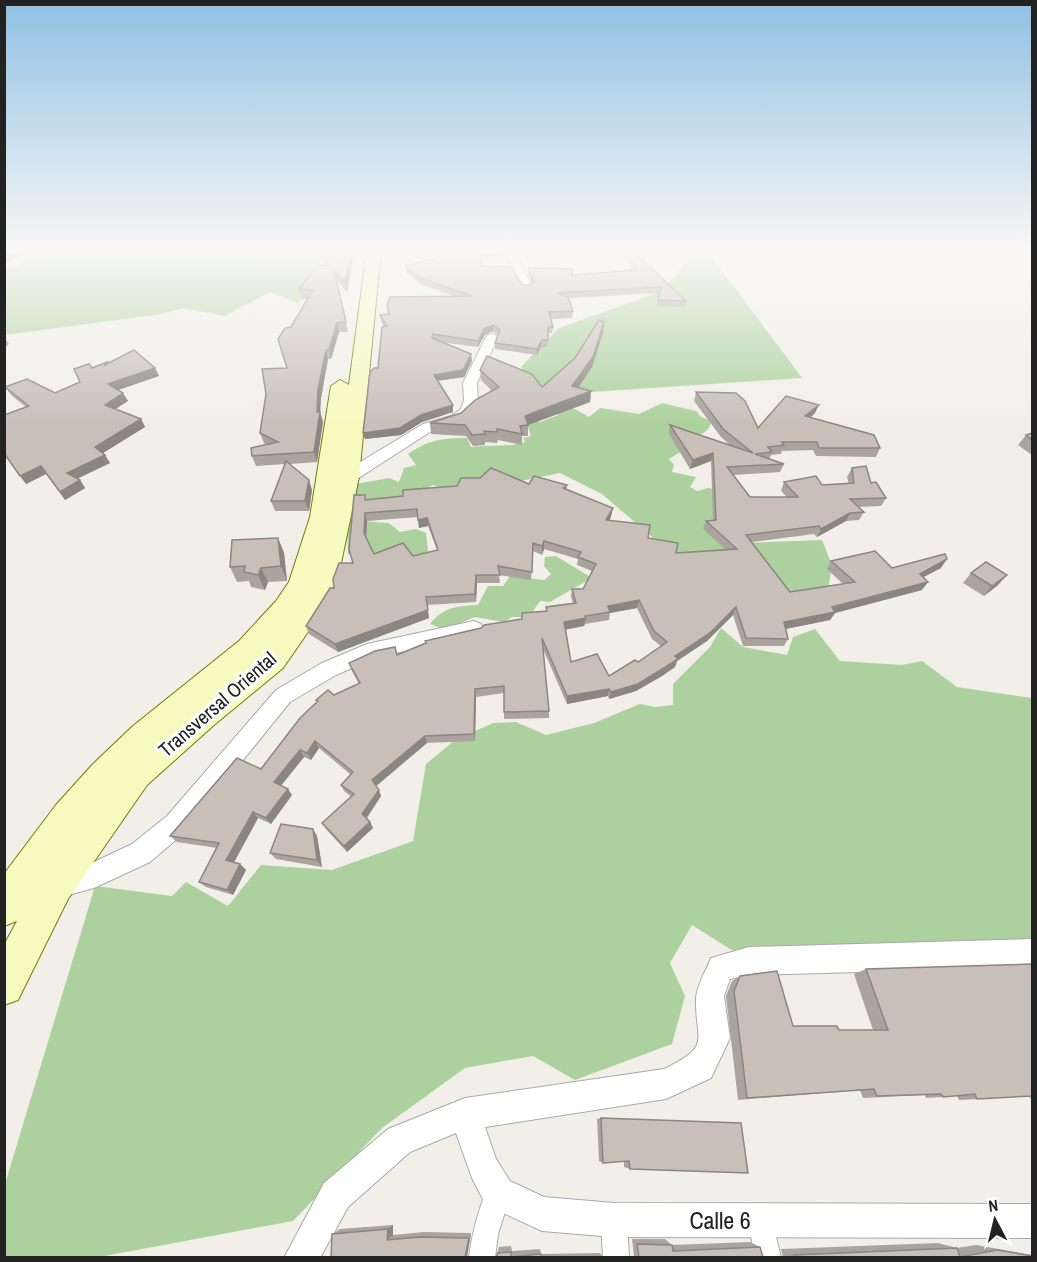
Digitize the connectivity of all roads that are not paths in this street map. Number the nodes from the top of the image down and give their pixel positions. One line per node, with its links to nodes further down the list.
1 (360, 308): 7 (main road, Transversal Oriental)
2 (361, 308): 4 (main road, Transversal Oriental)
3 (492, 337): 4 (street)
4 (348, 477): 6 (main road, Transversal Oriental)
5 (474, 629): 6 (street)
6 (55, 886): 9 (main road, Transversal Oriental)
7 (4, 908)
8 (1032, 953): 10 (street)
9 (4, 986)
10 (465, 1114): 11 (street); 15 (street)
11 (498, 1193): 12 (street, Calle 6); 16 (street)
12 (614, 1220): 13 (street, Calle 6); 17 (street)
13 (761, 1220): 14 (street, Calle 6); 18 (street)
14 (1032, 1221)
15 (301, 1257)
16 (482, 1257)
17 (616, 1257)
18 (768, 1257)

